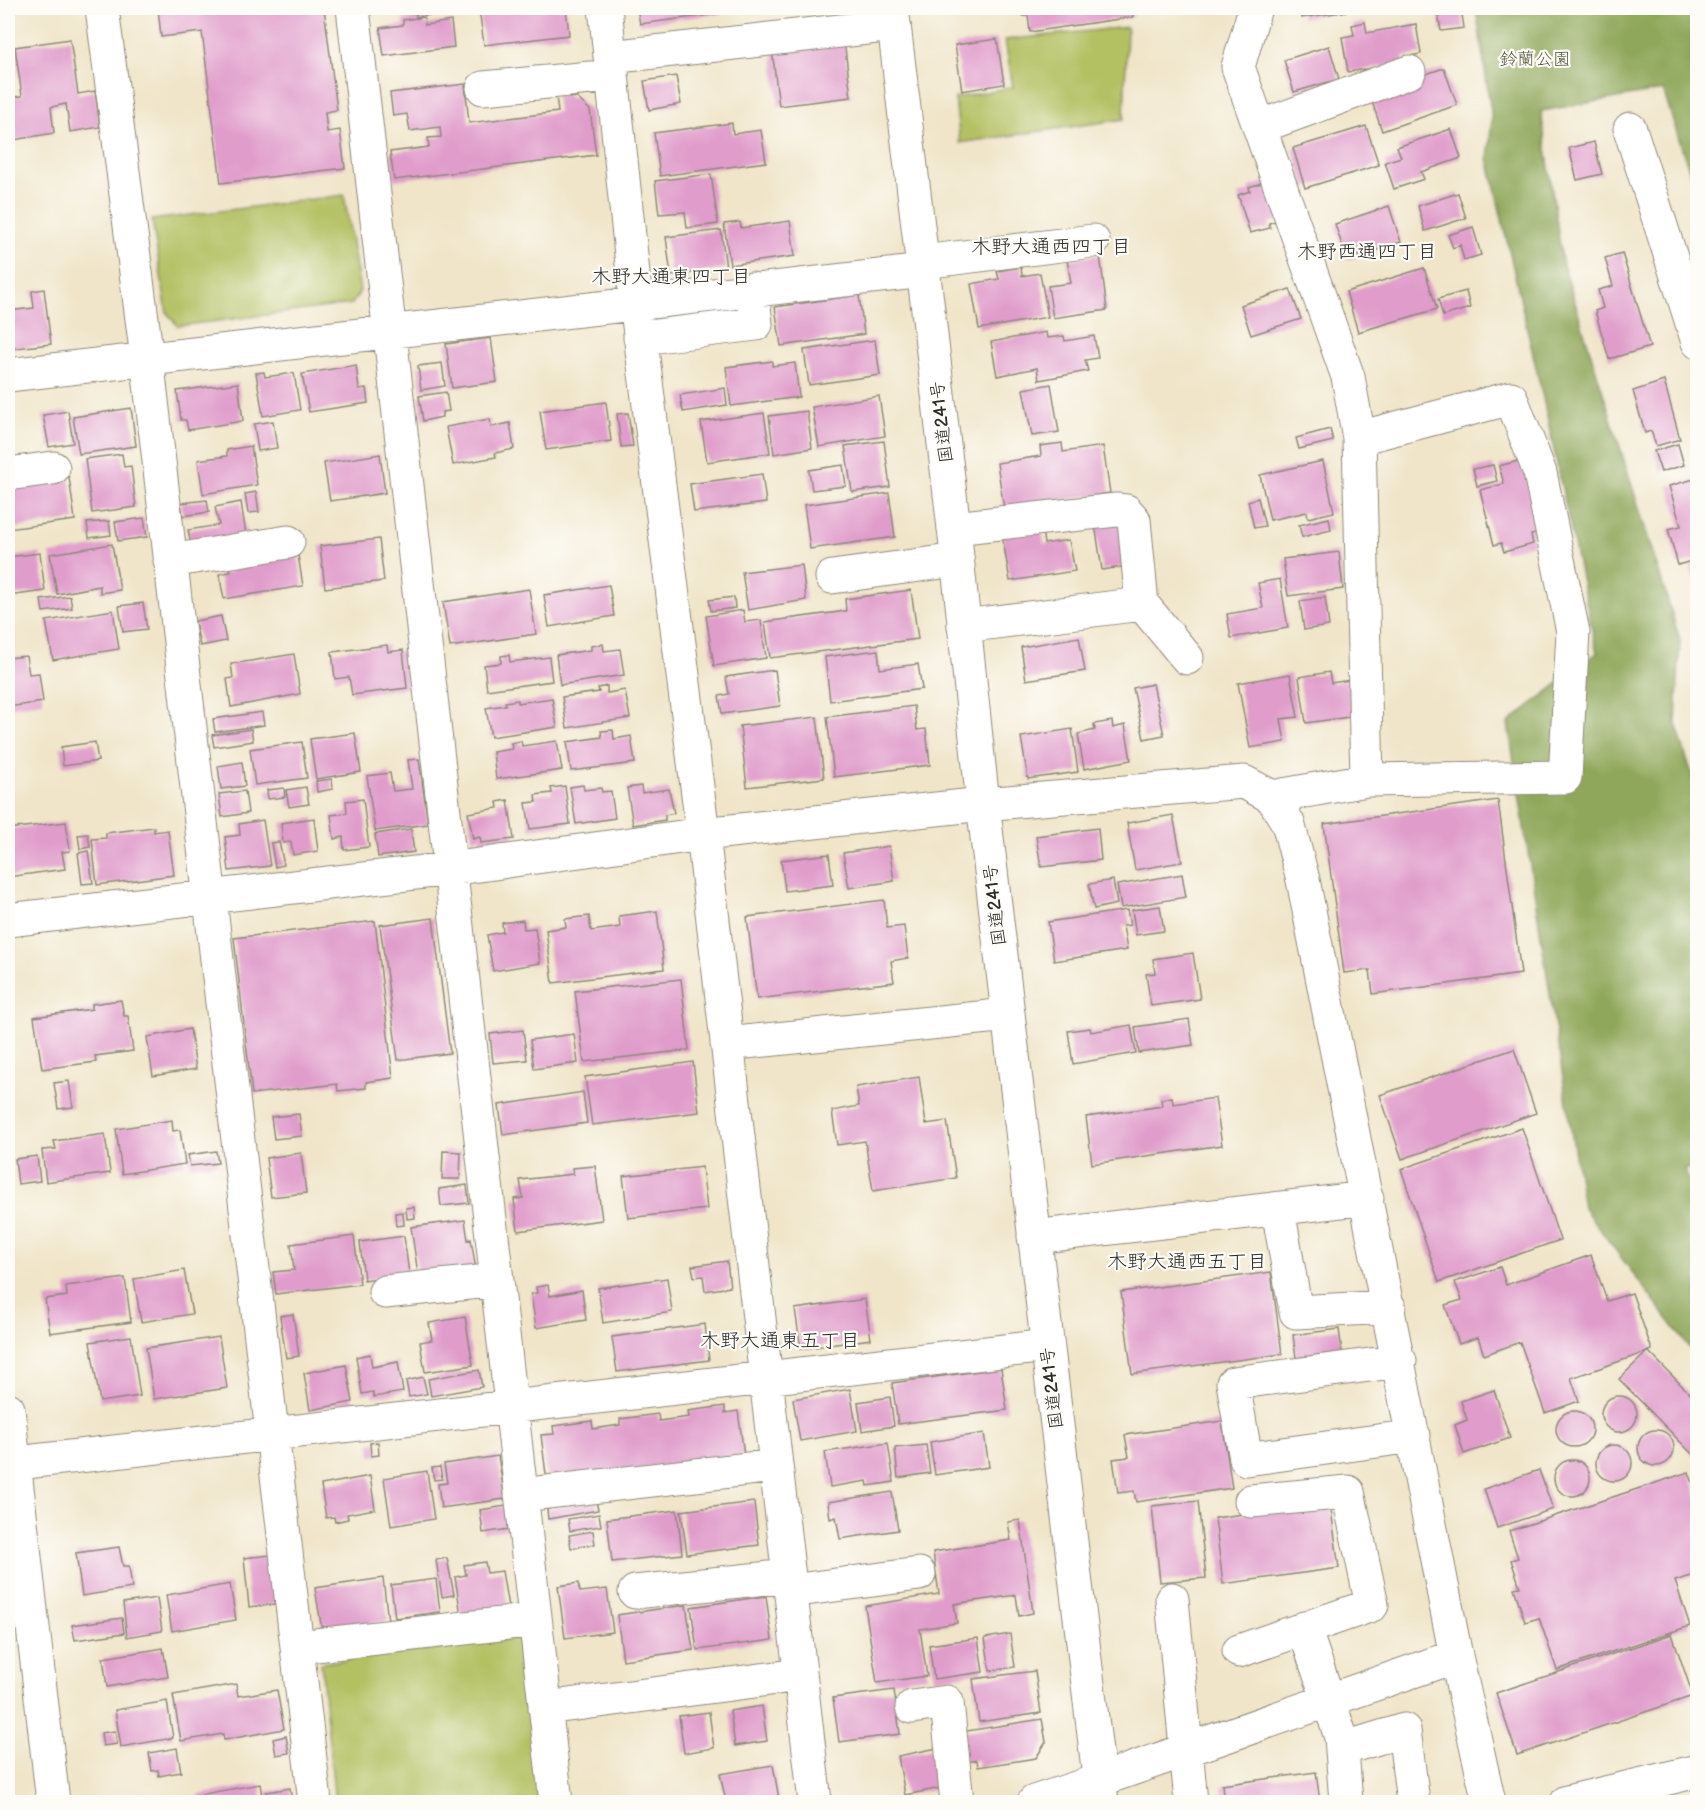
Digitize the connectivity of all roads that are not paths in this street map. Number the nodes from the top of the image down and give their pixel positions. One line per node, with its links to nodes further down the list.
1 (102, 8): 18 (main road)
2 (353, 8): 15 (main road)
3 (605, 8): 6 (main road)
4 (1255, 8): 9 (main road)
5 (893, 16): 6 (main road); 12 (main road, 国道241号)
6 (611, 66): 8 (main road); 14 (main road)
7 (1409, 72): 9 (main road)
8 (483, 88)
9 (1259, 127): 20 (main road)
10 (1630, 129): 17 (main road)
11 (1093, 241): 12 (main road)
12 (924, 266): 13 (main road); 23 (main road, 国道241号)
13 (752, 289): 14 (main road); 16 (main road)
14 (636, 302): 15 (main road); 16 (main road)
15 (388, 330): 18 (main road); 35 (main road)
16 (640, 338): 34 (main road)
17 (1698, 342)
18 (147, 358): 19 (main road); 26 (main road)
19 (8, 375)
20 (1359, 438): 31 (main road); 31 (main road)
21 (53, 468): 22 (main road)
22 (8, 474)
23 (954, 528): 25 (main road, 国道241号); 28 (main road)
24 (288, 542): 26 (main road)
25 (957, 560): 27 (main road); 29 (main road, 国道241号)
26 (170, 561): 36 (main road)
27 (831, 577)
28 (1142, 604): 29 (main road); 30 (main road)
29 (964, 626): 33 (main road, 国道241号)
30 (1187, 658)
31 (1367, 780): 32 (main road)
32 (1272, 797): 33 (main road); 40 (main road)
33 (983, 804): 34 (main road); 38 (main road, 国道241号)
34 (703, 834): 35 (main road); 39 (main road)
35 (450, 869): 36 (main road); 43 (main road)
36 (208, 897): 37 (main road); 51 (main road)
37 (8, 920)
38 (1008, 1015): 39 (main road); 42 (main road, 国道241号)
39 (727, 1044): 48 (main road)
40 (1367, 1198): 41 (main road); 45 (main road)
41 (1278, 1209): 42 (main road); 45 (main road)
42 (1034, 1237): 46 (main road, 国道241号)
43 (497, 1280): 44 (main road); 49 (main road)
44 (385, 1292)
45 (1389, 1307): 47 (main road)
46 (1047, 1346): 48 (main road); 73 (main road, 国道241号)
47 (1400, 1361): 52 (main road); 52 (main road)
48 (765, 1377): 49 (main road); 54 (main road)
49 (511, 1405): 51 (main road); 55 (main road)
50 (8, 1409): 53 (main road)
51 (274, 1432): 53 (main road); 63 (main road)
52 (1414, 1436): 65 (main road)
53 (10, 1464): 74 (main road)
54 (775, 1466): 55 (main road); 58 (main road)
55 (521, 1495): 61 (main road)
56 (1251, 1501): 62 (main road)
57 (919, 1574): 58 (main road)
58 (789, 1584): 59 (main road); 66 (main road)
59 (635, 1592)
60 (1172, 1599): 71 (main road)
61 (535, 1620): 63 (main road); 69 (main road)
62 (1304, 1628): 64 (main road); 67 (main road)
63 (297, 1647): 75 (main road)
64 (1239, 1650)
65 (1456, 1656): 67 (main road); 83 (main road)
66 (800, 1675): 69 (main road); 77 (main road)
67 (1329, 1701): 70 (main road); 71 (main road)
68 (912, 1707): 78 (main road)
69 (545, 1708): 76 (main road)
70 (1342, 1749): 81 (main road); 82 (main road)
71 (1186, 1751): 73 (main road); 80 (main road)
72 (1698, 1771): 84 (main road)
73 (1101, 1791): 79 (main road)
74 (53, 1803)
75 (315, 1803)
76 (556, 1803)
77 (815, 1803)
78 (957, 1803)
79 (1034, 1803)
80 (1191, 1803)
81 (1346, 1803)
82 (1413, 1803)
83 (1490, 1803)
84 (1567, 1803)

